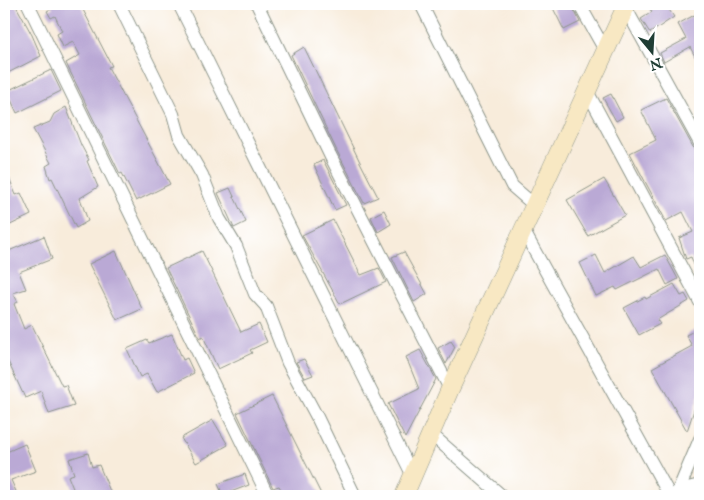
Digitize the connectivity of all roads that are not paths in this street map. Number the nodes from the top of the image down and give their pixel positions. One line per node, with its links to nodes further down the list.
1 (28, 4): 20 (street)
2 (119, 4): 21 (street)
3 (179, 4): 17 (street)
4 (257, 4): 14 (street)
5 (421, 4): 11 (street)
6 (579, 4): 8 (street)
7 (626, 5): 8 (main road); 10 (street)
8 (606, 50): 9 (main road)
9 (587, 91): 11 (main road); 13 (street)
10 (700, 143)
11 (534, 205): 12 (main road)
12 (523, 230): 14 (main road); 19 (street)
13 (700, 302)
14 (450, 389): 15 (main road)
15 (431, 434): 17 (main road); 23 (street)
16 (700, 439): 19 (street)
17 (413, 476): 22 (main road)
18 (700, 485): 19 (street)
19 (675, 494)
20 (268, 496)
21 (356, 496)
22 (404, 496)
23 (502, 496)

